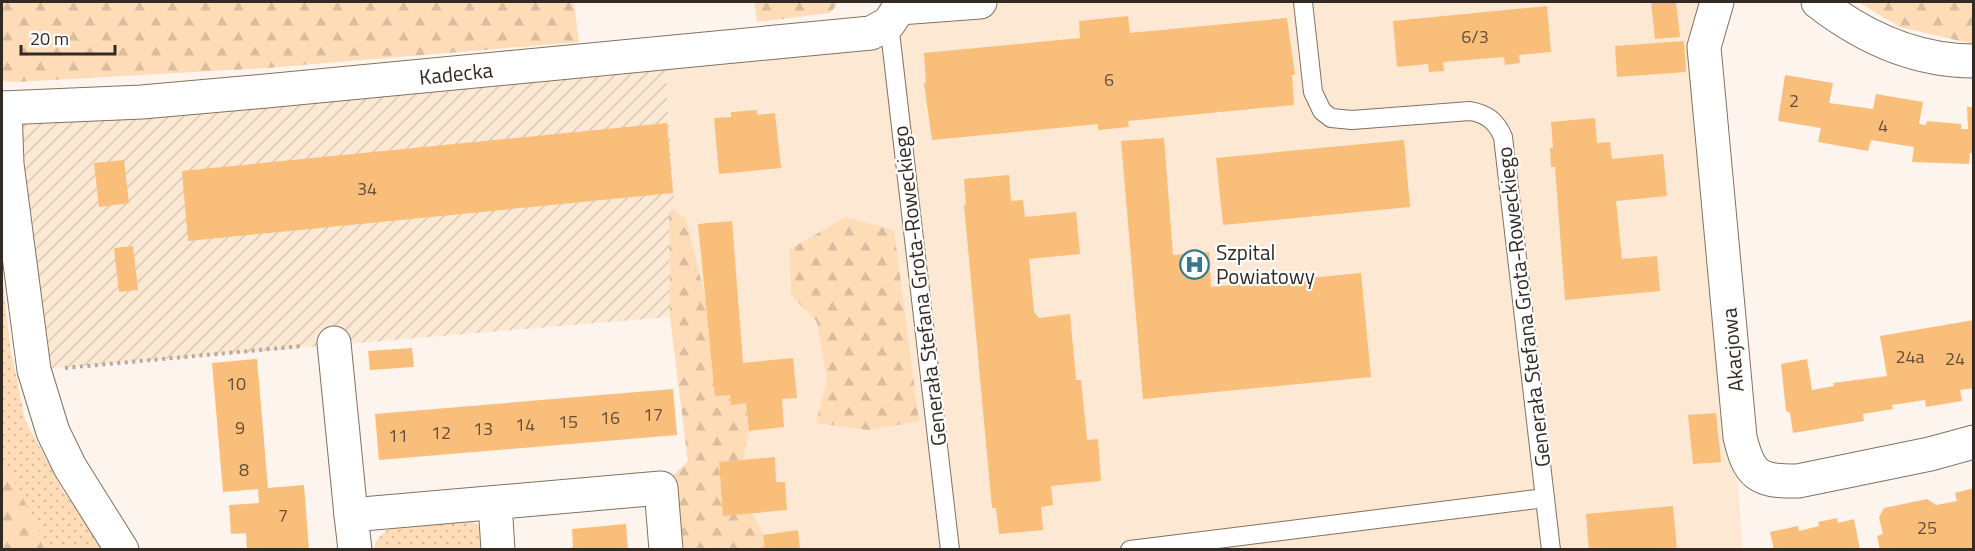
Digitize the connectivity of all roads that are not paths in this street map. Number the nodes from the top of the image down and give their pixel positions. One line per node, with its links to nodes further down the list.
1 (980, 2): 5 (street)
2 (1303, 2): 10 (lane, Generała Stefana Grota-Roweckiego)
3 (1717, 2): 9 (street, Akacjowa)
4 (1818, 2): 6 (street)
5 (894, 11): 7 (street, Kadecka); 17 (lane, Generała Stefana Grota-Roweckiego)
6 (1974, 61)
7 (3, 108): 13 (street)
8 (334, 343): 12 (street)
9 (1974, 442)
10 (1545, 498): 18 (lane, Generała Stefana Grota-Roweckiego); 19 (lane, Generała Stefana Grota-Roweckiego)
11 (495, 503): 12 (street); 15 (street); 16 (street)
12 (351, 515): 14 (street)
13 (122, 549)
14 (355, 549)
15 (498, 549)
16 (666, 549)
17 (950, 549)
18 (1130, 549)
19 (1551, 549)

